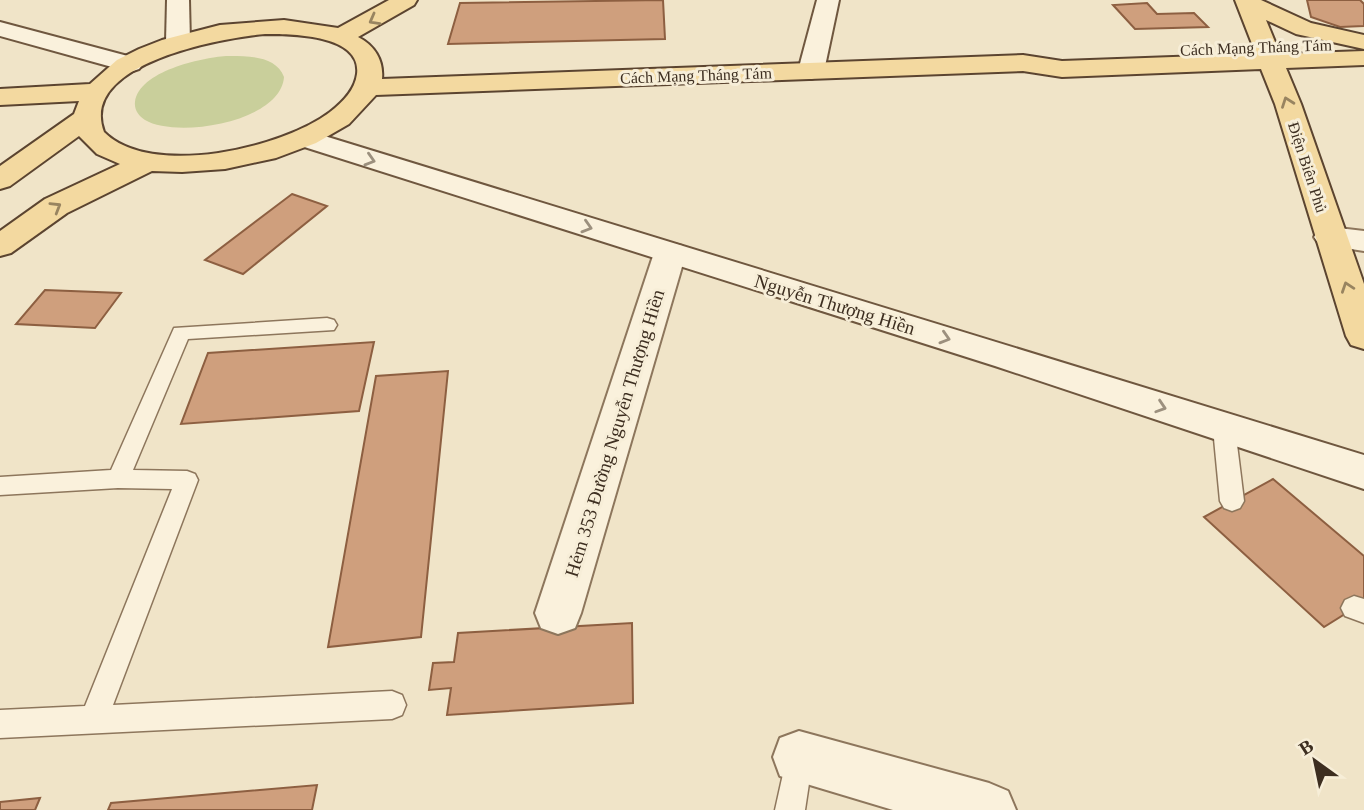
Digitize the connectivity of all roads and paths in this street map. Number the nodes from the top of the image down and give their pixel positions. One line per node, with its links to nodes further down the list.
1 (178, 0): 8 (street)
2 (406, 0): 6 (main road, one-way to 6)
3 (828, 0): 12 (street)
4 (1247, 1): 7 (main road); 9 (main road, Điện Biên Phủ)
5 (0, 29): 11 (street)
6 (340, 37): 8 (main road); 13 (main road)
7 (1364, 42): 9 (main road, Cách Mạng Tháng Tám)
8 (178, 43): 11 (main road)
9 (1269, 53): 10 (main road, Cách Mạng Tháng Tám); 12 (main road, Cách Mạng Tháng Tám); 19 (main road, Điện Biên Phủ, one-way to 9)
10 (1364, 58)
11 (130, 64): 15 (main road)
12 (811, 71): 13 (main road, Cách Mạng Tháng Tám)
13 (368, 87): 16 (main road)
14 (0, 97): 15 (main road)
15 (92, 105): 17 (main road); 18 (main road)
16 (305, 138): 17 (main road); 22 (street, Nguyễn Thượng Hiền, one-way to 22)
17 (147, 162): 21 (main road, one-way to 17)
18 (0, 180)
19 (1330, 237): 20 (street); 24 (main road, Điện Biên Phủ, one-way to 19)
20 (1364, 241)
21 (0, 246)
22 (670, 253): 25 (street, Nguyễn Thượng Hiền, one-way to 25); 30 (street, Hẻm 353 Đường Nguyễn Thượng Hiền)
23 (327, 325): 27 (lane)
24 (1364, 336)
25 (1224, 428): 26 (street, Nguyễn Thượng Hiền); 29 (lane)
26 (1364, 472)
27 (118, 479): 28 (lane); 32 (lane)
28 (0, 486)
29 (1232, 502)
30 (558, 613)
31 (391, 705): 32 (lane)
32 (94, 719): 33 (lane)
33 (0, 724)
34 (799, 757): 35 (lane); 36 (street)
35 (790, 810)
36 (989, 810)

